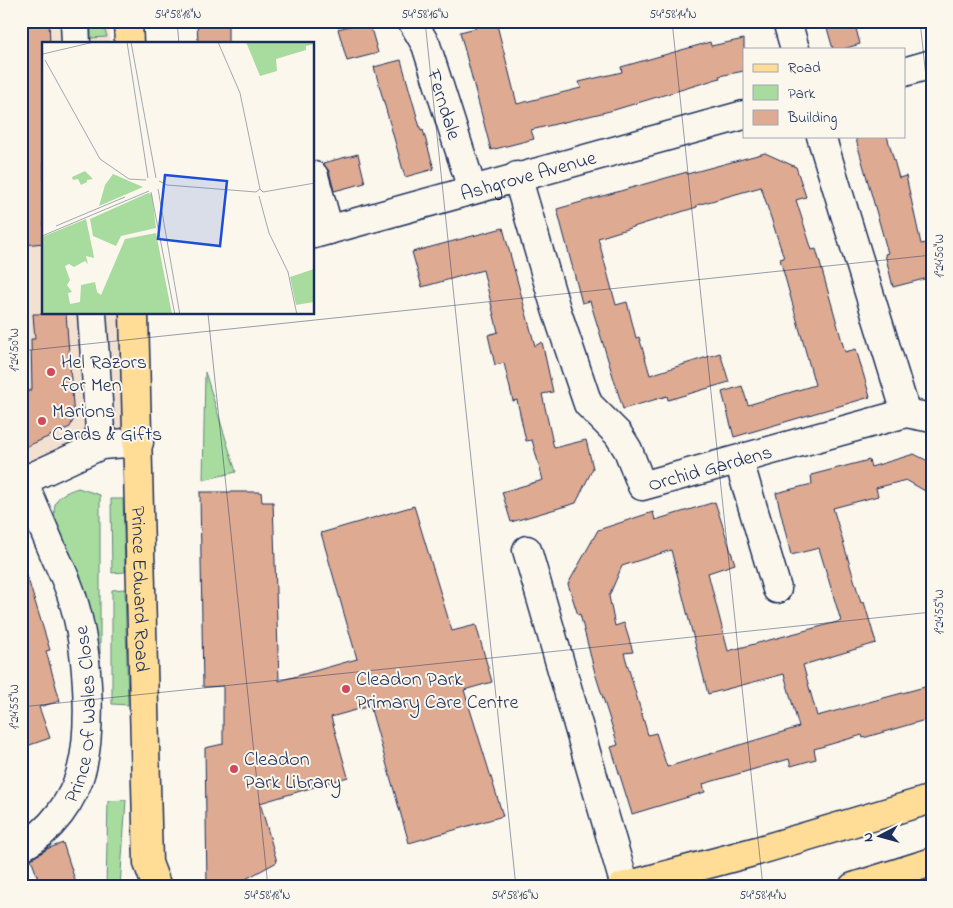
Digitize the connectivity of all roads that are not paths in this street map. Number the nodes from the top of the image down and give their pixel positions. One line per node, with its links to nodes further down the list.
1 (75, 21): 5 (street)
2 (128, 21): 6 (main road)
3 (412, 21): 14 (street, Ferndale)
4 (787, 21): 7 (street)
5 (76, 42)
6 (129, 42)
7 (795, 48)
8 (932, 64): 9 (street)
9 (906, 71)
10 (743, 115): 12 (street, Ashgrove Avenue)
11 (822, 138): 18 (street)
12 (517, 176): 14 (street, Ashgrove Avenue); 22 (street, Orchid Gardens)
13 (315, 183): 15 (street)
14 (472, 189): 15 (street, Ashgrove Avenue)
15 (322, 232)
16 (92, 315): 21 (street)
17 (134, 315): 20 (main road, Prince Edward Road)
18 (906, 413): 19 (street, Orchid Gardens); 22 (street, Orchid Gardens)
19 (932, 418)
20 (139, 442): 21 (street); 29 (main road, Prince Edward Road)
21 (101, 445): 23 (street)
22 (739, 460): 25 (street)
23 (22, 482): 27 (street, Prince Of Wales Close)
24 (527, 550): 30 (street)
25 (777, 589)
26 (932, 799): 30 (main road)
27 (21, 847)
28 (932, 862): 31 (main road)
29 (148, 879)
30 (623, 886)
31 (853, 887)

